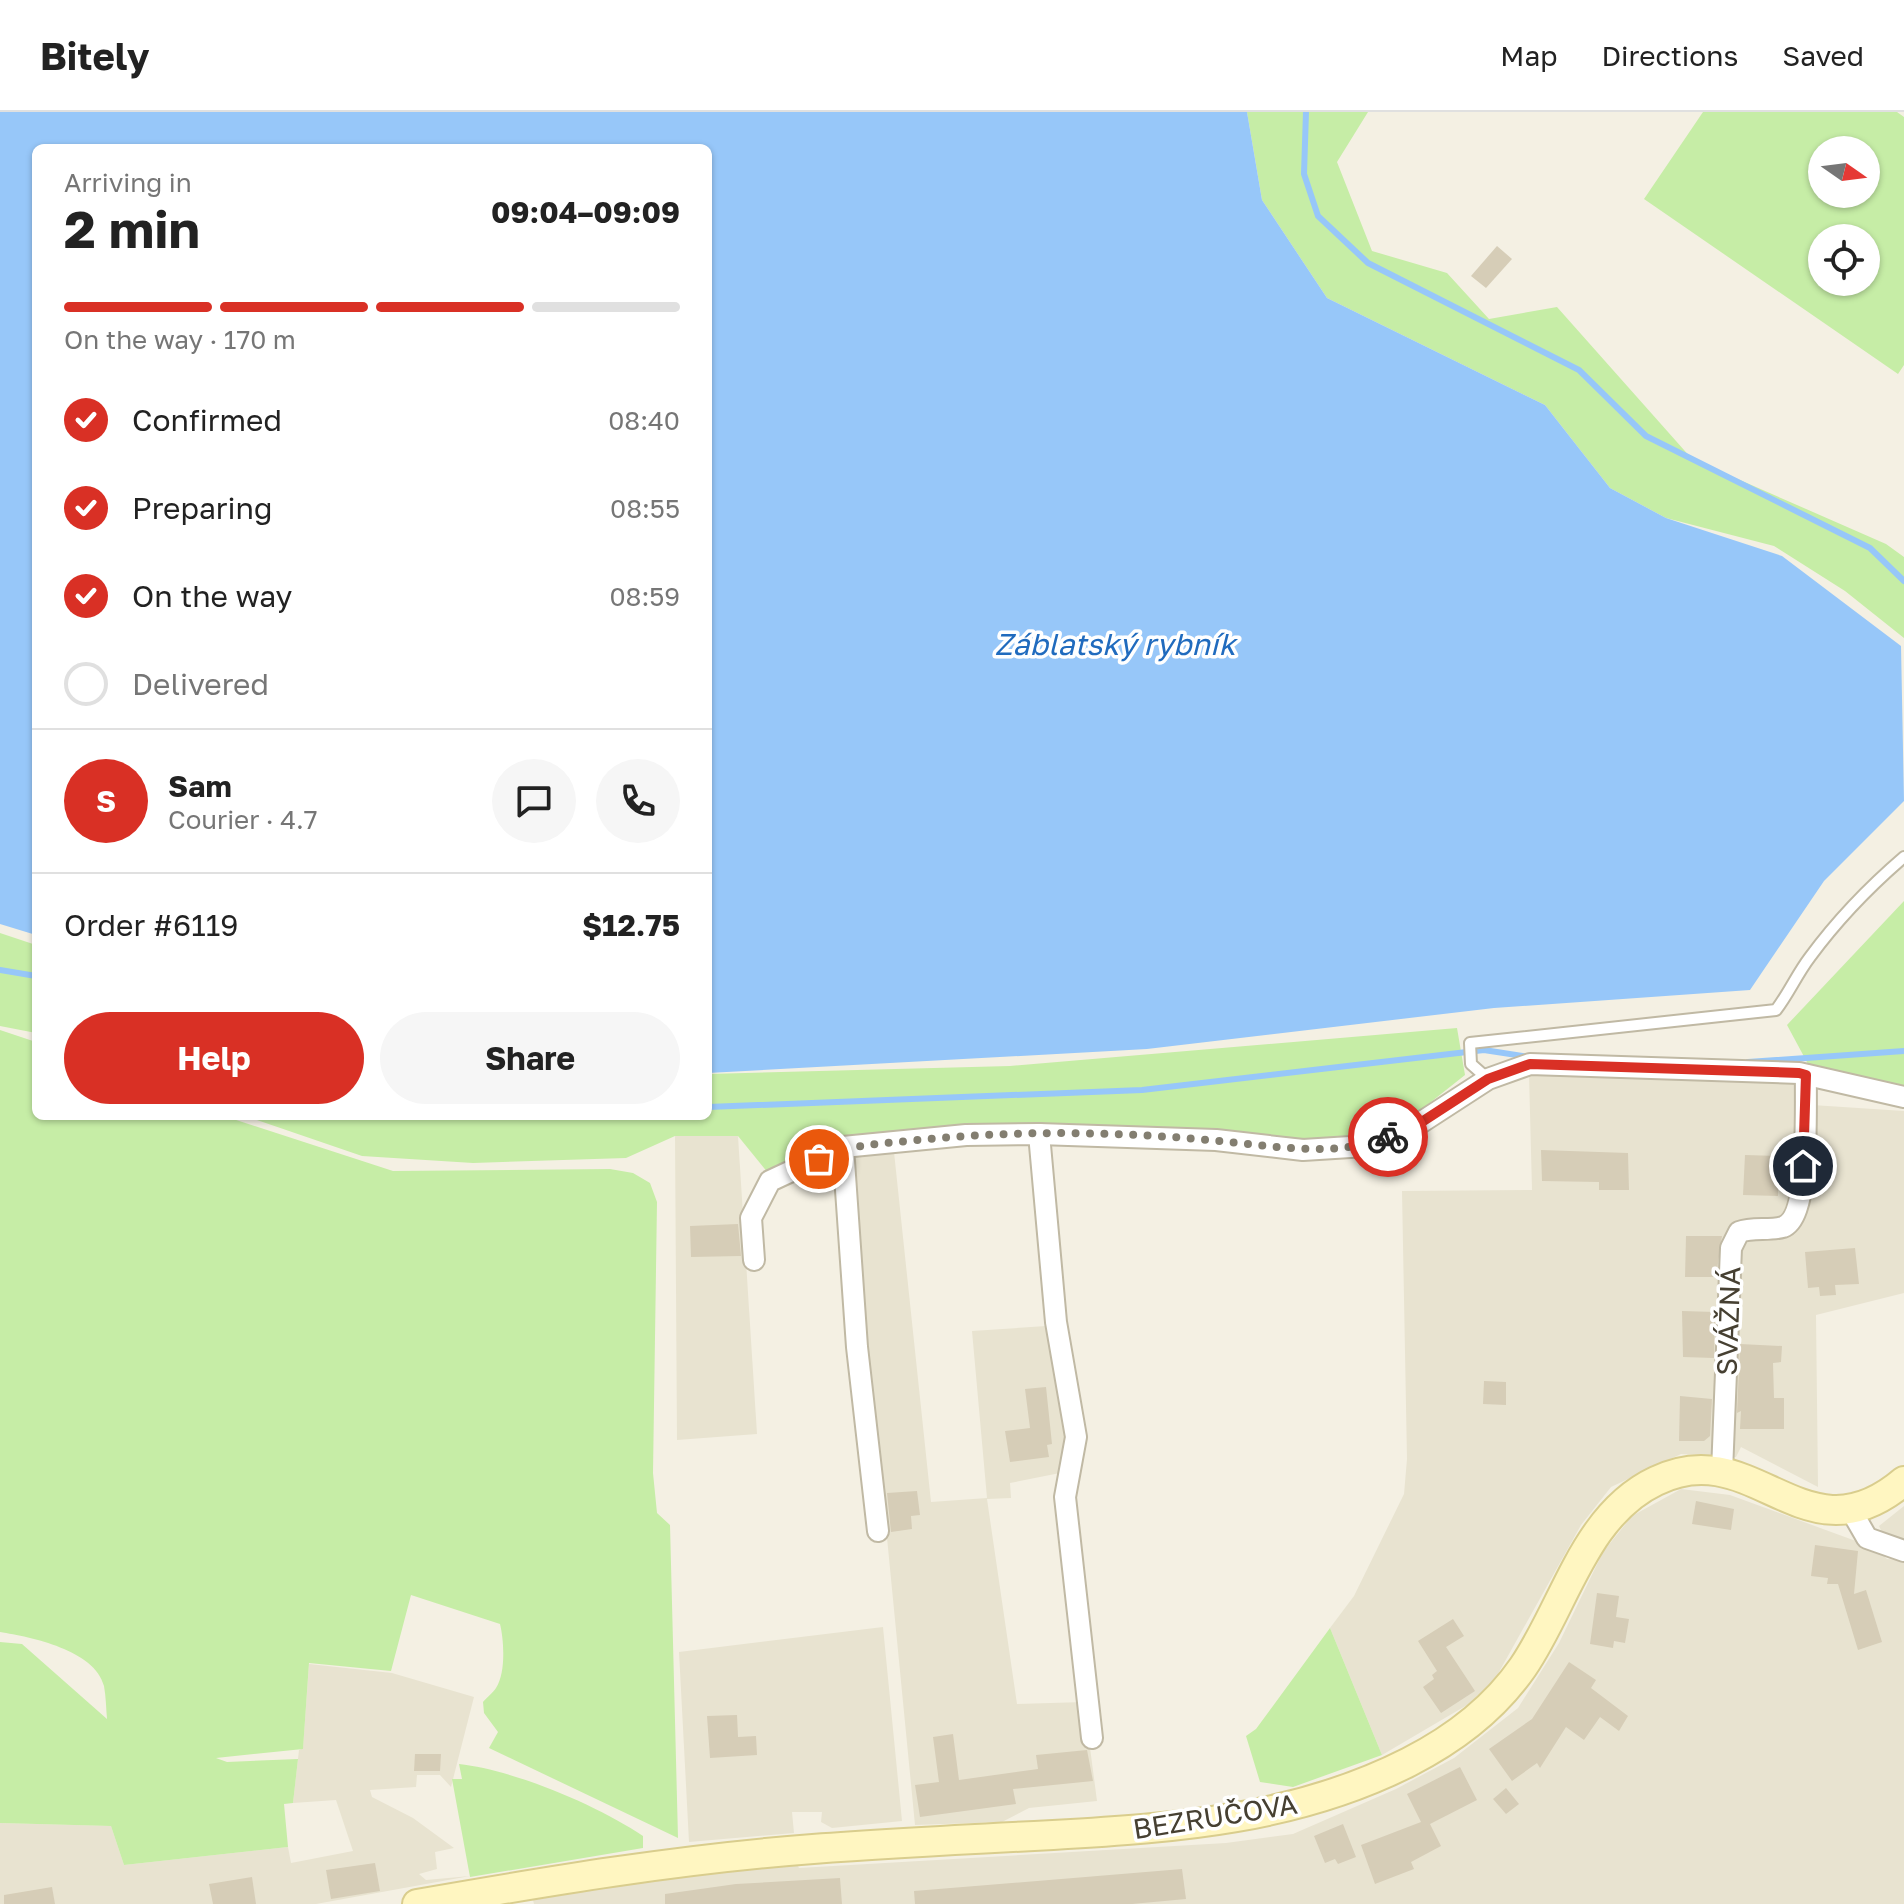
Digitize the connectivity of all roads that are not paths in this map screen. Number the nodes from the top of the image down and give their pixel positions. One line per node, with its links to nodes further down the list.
1 (1904, 857): 3 (lane)
2 (1806, 1075): 3 (street); 4 (street); 8 (street, SVÁŽNÁ)
3 (1488, 1079): 5 (street)
4 (1904, 1097)
5 (1039, 1134): 6 (street); 13 (street)
6 (843, 1147): 7 (street); 11 (street)
7 (754, 1260)
8 (1722, 1472): 10 (main road, BEZRUČOVA); 14 (main road, BEZRUČOVA)
9 (1904, 1481): 10 (main road)
10 (1852, 1512): 12 (street)
11 (878, 1531)
12 (1904, 1551)
13 (1092, 1738)
14 (417, 1904)

